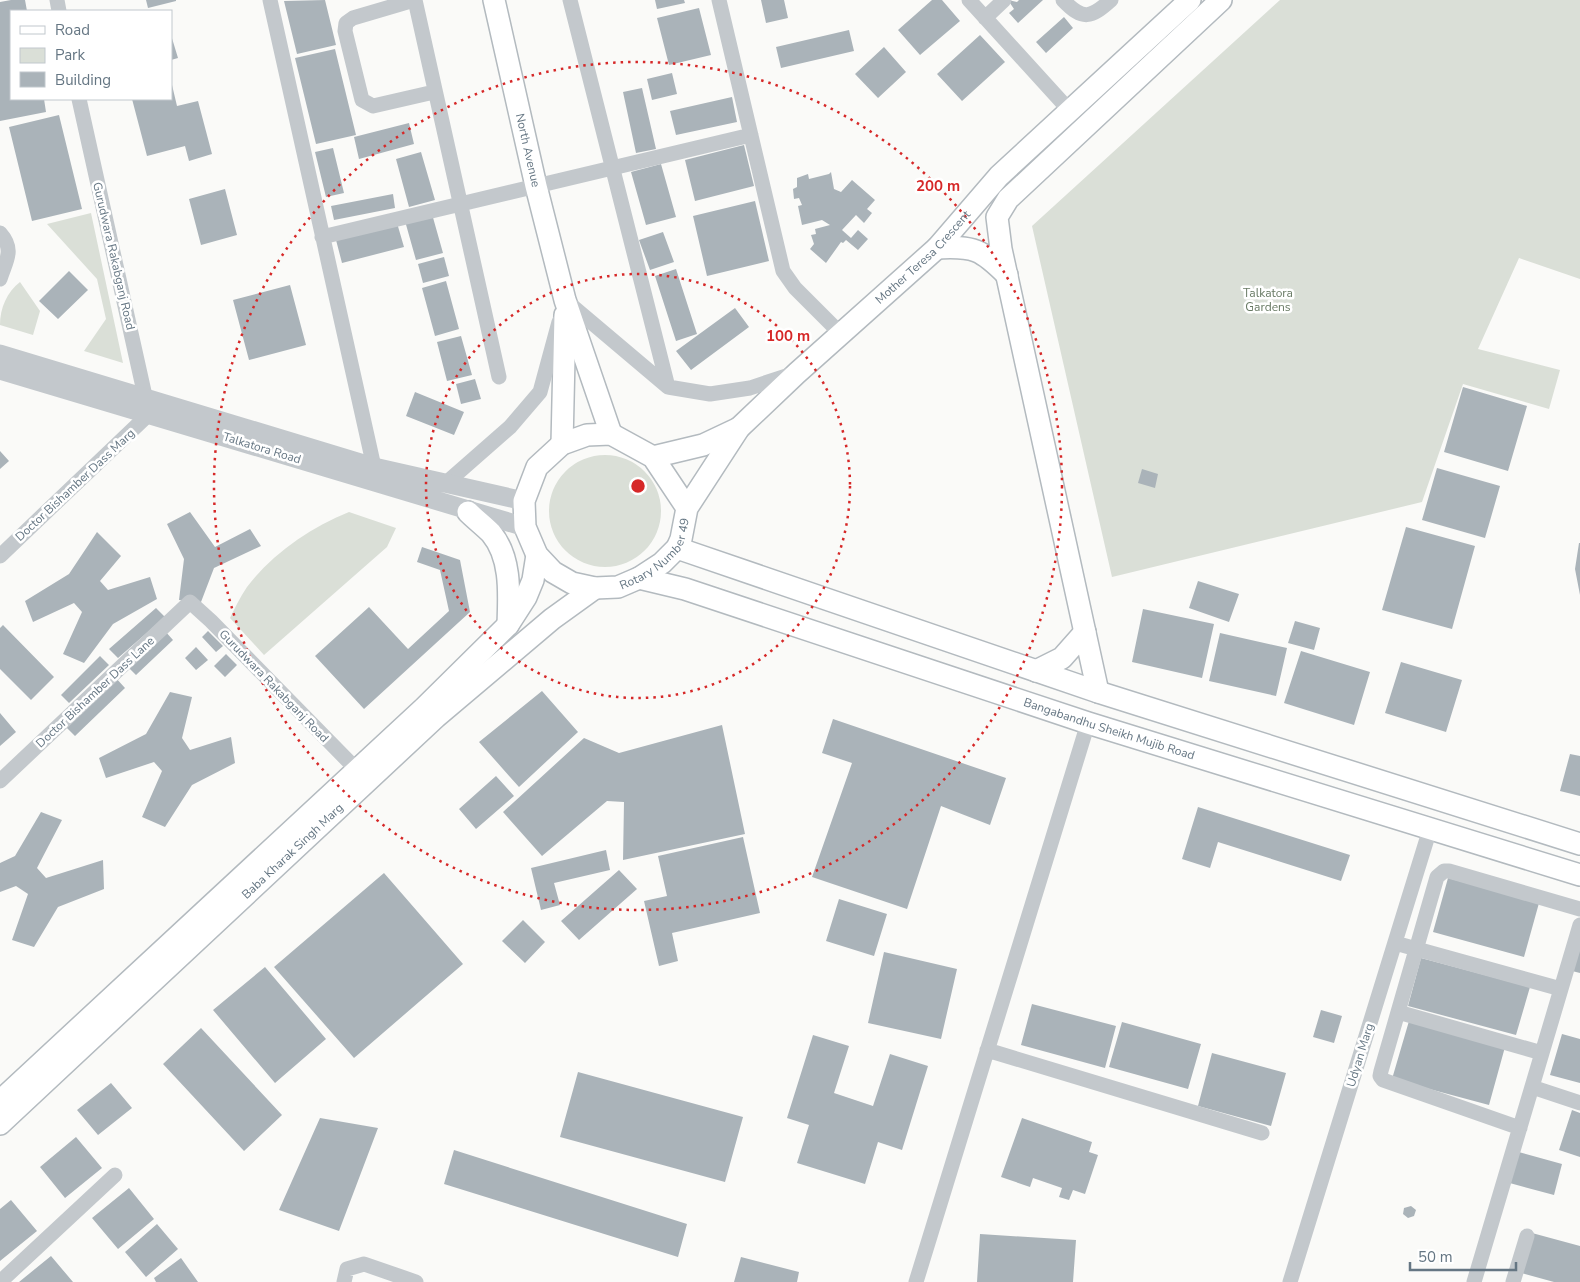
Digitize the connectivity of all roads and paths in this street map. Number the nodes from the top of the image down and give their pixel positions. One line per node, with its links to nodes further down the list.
1 (270, 0): 21 (street)
2 (415, 0): 13 (street); 13 (street)
3 (494, 0): 18 (main road, North Avenue)
4 (570, 0): 17 (street)
5 (719, 0): 16 (street)
6 (969, 0): 12 (street)
7 (1004, 0): 12 (street)
8 (1063, 0): 9 (street)
9 (1111, 0)
10 (1190, 0): 15 (main road, Mother Teresa Crescent)
11 (1221, 0): 23 (main road)
12 (986, 18): 15 (street)
13 (434, 92): 19 (street)
14 (79, 100): 32 (street, Gurudwara Rakabganj Road)
15 (1070, 111): 22 (main road, Mother Teresa Crescent)
16 (751, 135): 17 (street); 26 (street)
17 (612, 168): 18 (street); 31 (street)
18 (536, 186): 19 (street); 25 (main road, North Avenue)
19 (460, 204): 21 (street); 30 (street)
20 (0, 233): 24 (street)
21 (322, 237): 37 (street)
22 (937, 248): 23 (main road); 26 (main road, Mother Teresa Crescent)
23 (1007, 275): 50 (main road)
24 (0, 280)
25 (565, 300): 31 (street); 34 (main road, North Avenue); 35 (main road, North Avenue); 38 (street)
26 (840, 334): 29 (main road, Mother Teresa Crescent)
27 (0, 354): 32 (street, Talkatora Road)
28 (0, 370): 32 (street, Talkatora Road)
29 (797, 373): 31 (street); 33 (main road, Mother Teresa Crescent)
30 (499, 377)
31 (668, 387)
32 (148, 406): 37 (street, Talkatora Road); 41 (street, Talkatora Road); 45 (street, Doctor Bishamber Dass Marg)
33 (739, 428): 36 (main road, Mother Teresa Crescent); 40 (main road, Mother Teresa Crescent)
34 (611, 434): 35 (main road, Rotary Number 49); 36 (main road, Rotary Number 49)
35 (562, 444): 39 (main road, Rotary Number 49)
36 (653, 457): 40 (main road, Rotary Number 49)
37 (374, 467): 38 (street, Talkatora Road)
38 (445, 484): 39 (street, Talkatora Road)
39 (524, 501): 42 (main road, Rotary Number 49)
40 (687, 508): 43 (main road, Rotary Number 49)
41 (468, 512): 42 (street, Talkatora Road); 49 (main road)
42 (525, 527): 44 (main road, Rotary Number 49)
43 (676, 548): 46 (main road, Rotary Number 49); 51 (main road)
44 (537, 555): 47 (main road, Rotary Number 49); 49 (main road, Baba Kharak Singh Marg)
45 (0, 556)
46 (639, 578): 47 (main road, Rotary Number 49); 53 (main road, Bangabandhu Sheikh Mujib Road)
47 (595, 588): 70 (main road, Baba Kharak Singh Marg)
48 (190, 602): 54 (street, Gurudwara Rakabganj Road); 55 (street, Doctor Bishamber Dass Lane)
49 (508, 625): 54 (main road, Baba Kharak Singh Marg)
50 (1085, 632): 51 (main road); 52 (main road)
51 (1036, 671): 52 (main road)
52 (1098, 692): 57 (main road)
53 (1088, 723): 56 (main road, Bangabandhu Sheikh Mujib Road); 65 (street)
54 (357, 770): 68 (main road, Baba Kharak Singh Marg)
55 (0, 781)
56 (1430, 828): 58 (main road, Bangabandhu Sheikh Mujib Road); 61 (street, Udyan Marg)
57 (1580, 844)
58 (1580, 875)
59 (1580, 909): 62 (street)
60 (1580, 924): 63 (street)
61 (1395, 943): 62 (street); 79 (street, Udyan Marg)
62 (1418, 950): 63 (street); 64 (street)
63 (1561, 990): 66 (street)
64 (1398, 1012): 66 (street); 71 (street)
65 (987, 1050): 72 (street); 78 (street)
66 (1542, 1052): 67 (street)
67 (1532, 1087): 69 (street); 71 (street)
68 (0, 1101)
69 (1580, 1103)
70 (0, 1124)
71 (1520, 1128): 80 (street)
72 (1262, 1133)
73 (115, 1174): 75 (street)
74 (1527, 1236): 81 (street)
75 (0, 1282)
76 (344, 1282): 77 (street)
77 (416, 1282)
78 (916, 1282)
79 (1290, 1282)
80 (1474, 1282)
81 (1513, 1282)

